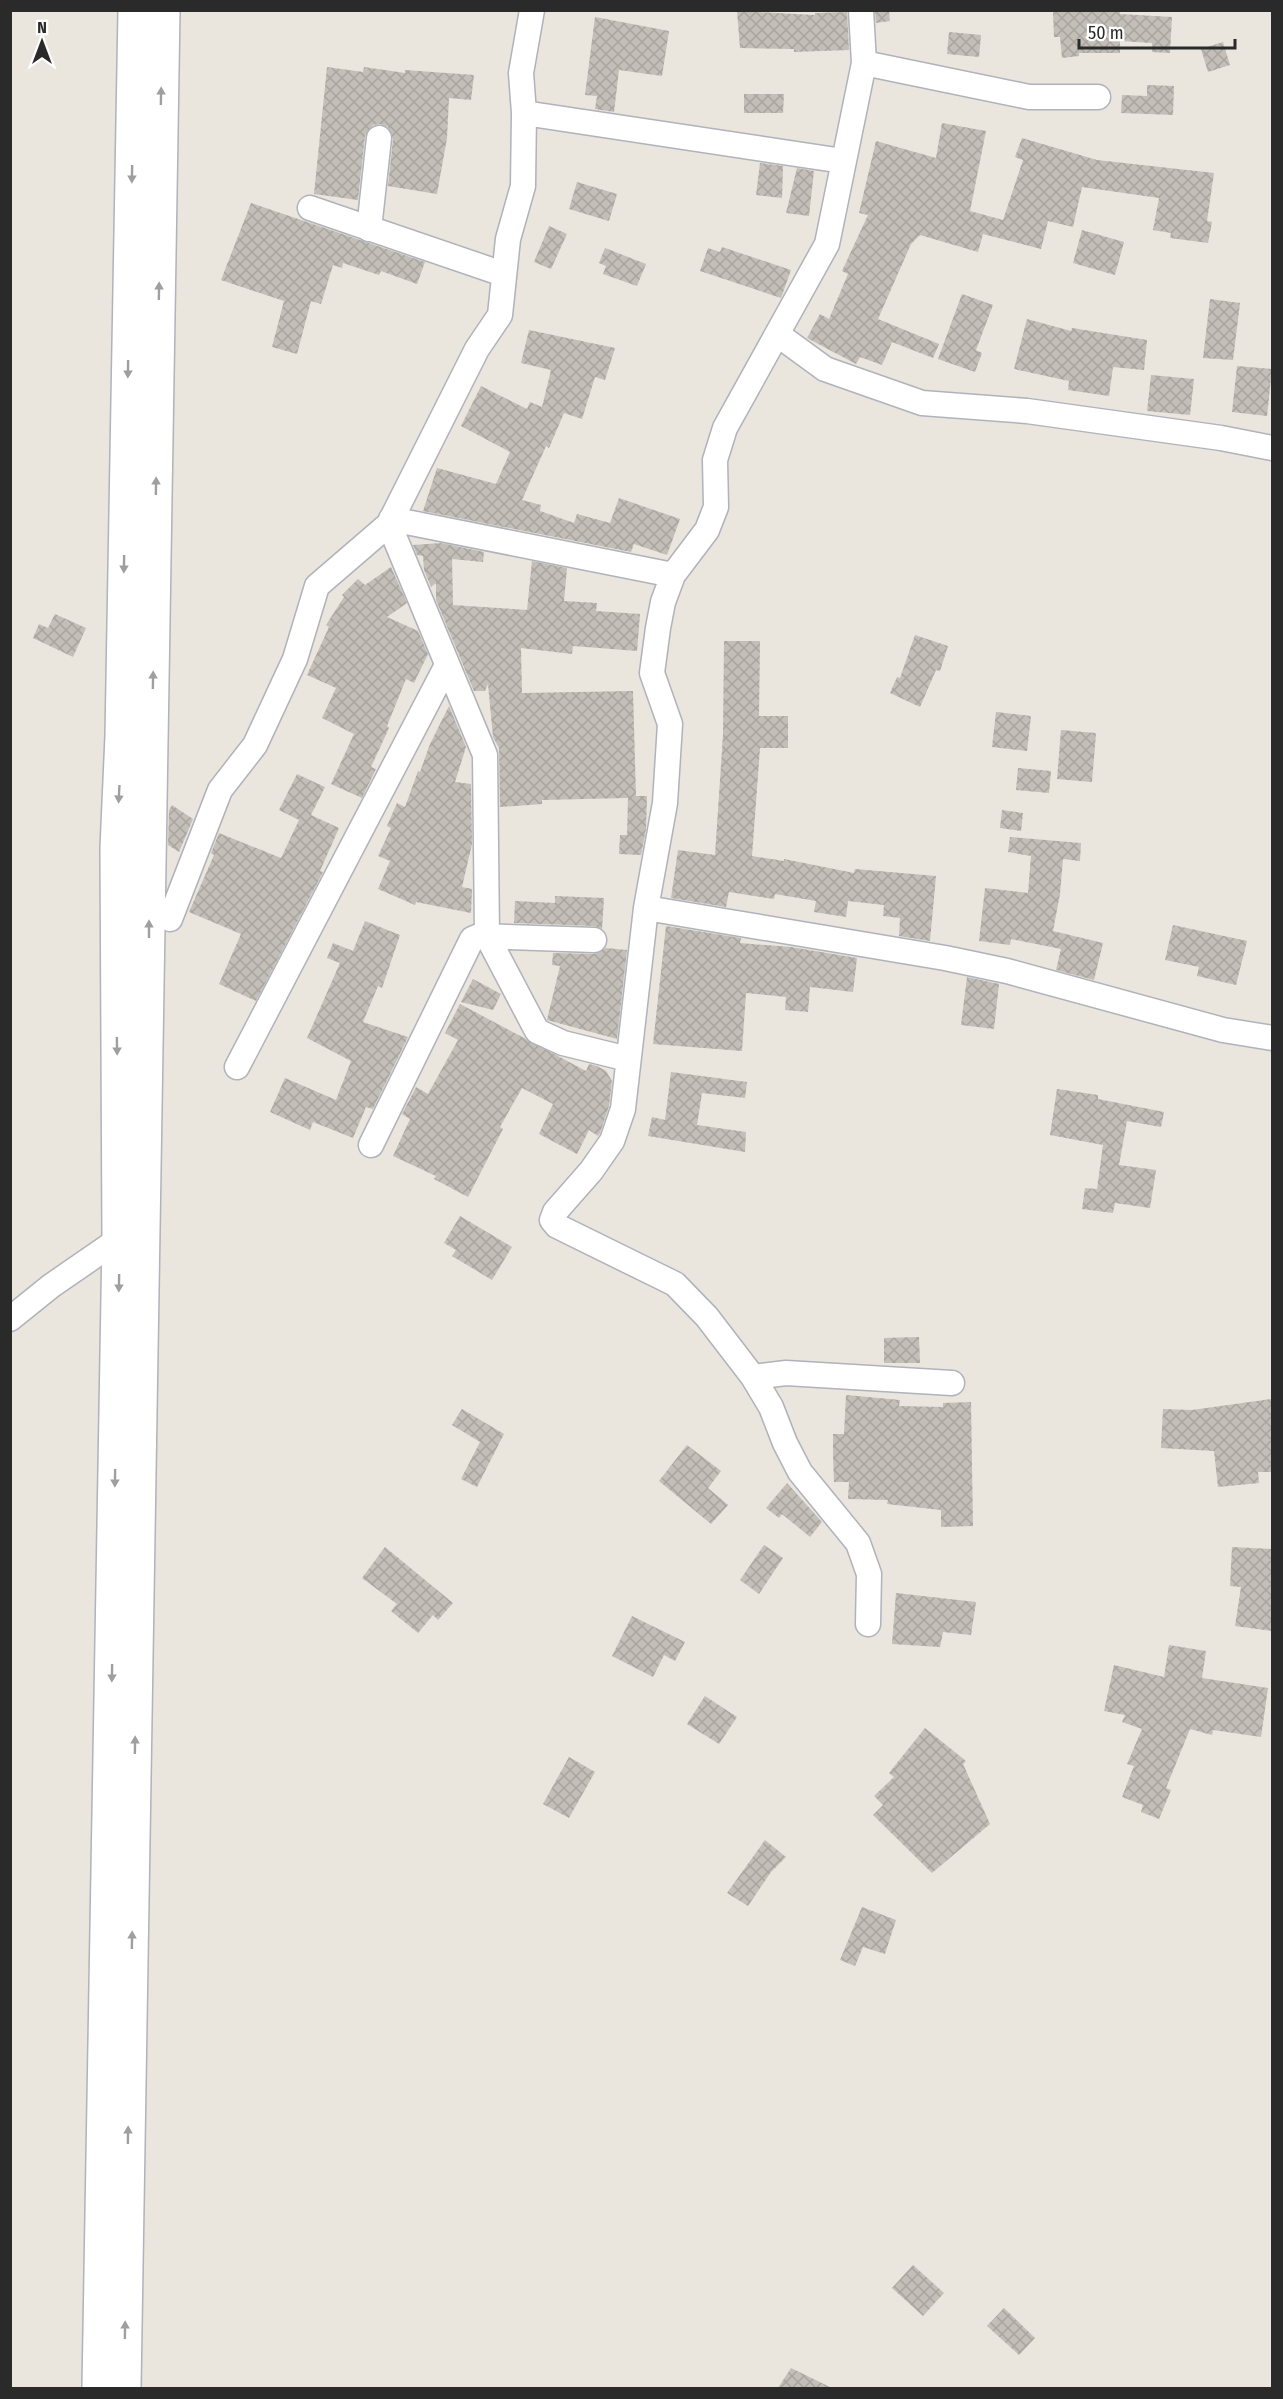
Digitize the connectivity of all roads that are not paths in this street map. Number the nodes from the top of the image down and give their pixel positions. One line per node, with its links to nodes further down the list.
1 (135, 10): 26 (main road, one-way to 26)
2 (163, 10): 32 (main road, one-way to 2)
3 (532, 10): 7 (street)
4 (861, 10): 5 (street)
5 (864, 63): 6 (street); 9 (street)
6 (1098, 97)
7 (524, 113): 9 (street); 12 (street)
8 (379, 138): 11 (street)
9 (843, 161): 13 (street)
10 (310, 208): 11 (street)
11 (369, 228): 12 (street)
12 (503, 274): 15 (street)
13 (777, 334): 14 (street); 16 (street)
14 (1272, 448)
15 (390, 522): 16 (street); 17 (street); 19 (street)
16 (673, 575): 18 (street)
17 (446, 666): 20 (street); 24 (street)
18 (646, 908): 22 (street); 23 (street)
19 (170, 919)
20 (487, 936): 21 (street); 23 (street); 25 (street)
21 (594, 940)
22 (1272, 1038)
23 (628, 1059): 28 (street)
24 (237, 1067)
25 (371, 1145)
26 (119, 1239): 27 (street); 31 (main road, one-way to 31)
27 (10, 1319)
28 (753, 1377): 29 (street); 30 (street)
29 (952, 1383)
30 (868, 1624)
31 (99, 2388)
32 (124, 2388)

